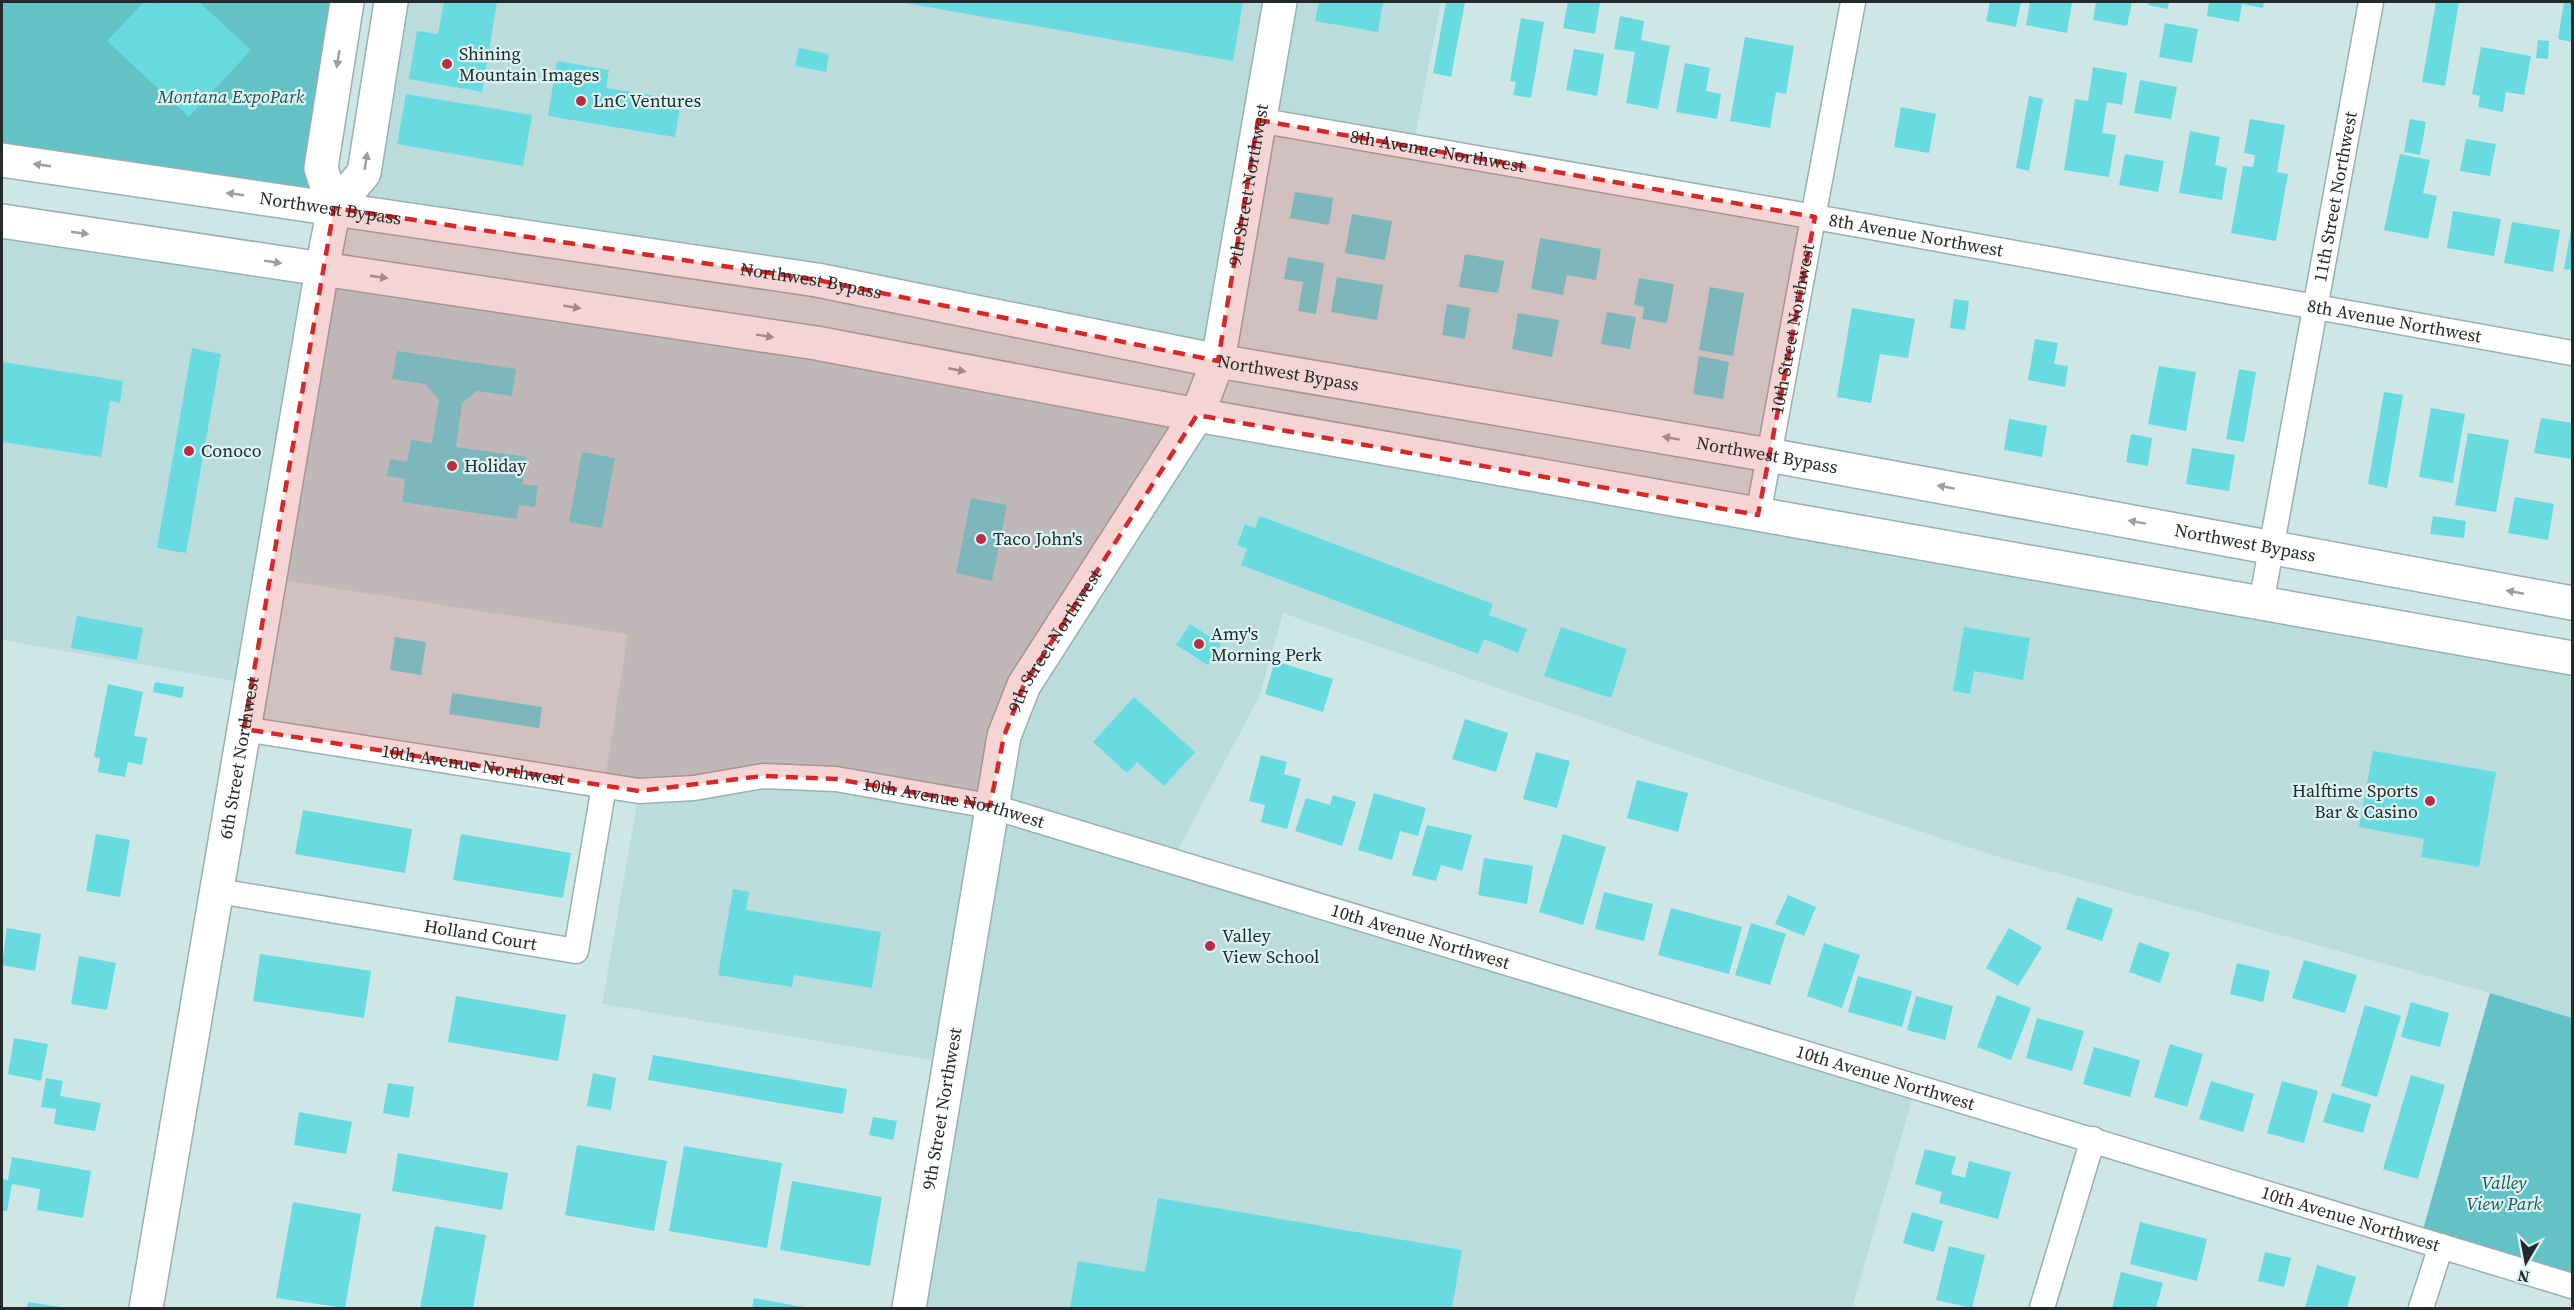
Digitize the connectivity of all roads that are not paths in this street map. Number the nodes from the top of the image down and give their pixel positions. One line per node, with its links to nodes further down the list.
1 (347, 2): 8 (main road, one-way to 8)
2 (392, 2): 8 (main road, 6th Street Northwest, one-way to 2)
3 (1280, 2): 6 (main road, 9th Street Northwest)
4 (1853, 2): 9 (street, 10th Street Northwest)
5 (2371, 2): 12 (street, 11th Street Northwest)
6 (1258, 120): 9 (street, 8th Avenue Northwest); 14 (main road, 9th Street Northwest)
7 (2, 160): 8 (main road, Northwest Bypass, one-way to 7)
8 (334, 208): 11 (main road, 6th Street Northwest); 14 (main road, Northwest Bypass)
9 (1815, 217): 12 (street, 8th Avenue Northwest); 16 (street, 10th Street Northwest)
10 (2, 221): 11 (main road, one-way to 11)
11 (321, 269): 15 (main road, one-way to 15); 22 (main road, 6th Street Northwest)
12 (2314, 305): 13 (street, 8th Avenue Northwest); 18 (street, 11th Street Northwest)
13 (2572, 353)
14 (1218, 361): 15 (main road, 9th Street Northwest); 16 (main road, Northwest Bypass, one-way to 14)
15 (1197, 415): 17 (main road); 24 (main road, 9th Street Northwest)
16 (1769, 455): 17 (street, 10th Street Northwest); 18 (main road, Northwest Bypass, one-way to 16)
17 (1758, 515): 20 (main road)
18 (2271, 547): 19 (main road, Northwest Bypass, one-way to 18); 20 (street, 11th Street Northwest)
19 (2572, 603)
20 (2261, 604): 21 (main road)
21 (2572, 658)
22 (244, 729): 23 (street, 10th Avenue Northwest); 25 (main road, 6th Street Northwest)
23 (604, 786): 24 (street, 10th Avenue Northwest); 25 (street, Holland Court)
24 (990, 806): 26 (street, 10th Avenue Northwest); 30 (main road, 9th Street Northwest)
25 (218, 891): 29 (main road, 6th Street Northwest)
26 (2093, 1139): 27 (street, 10th Avenue Northwest); 31 (street)
27 (2441, 1246): 28 (street, 10th Avenue Northwest); 32 (street)
28 (2572, 1286)
29 (146, 1308)
30 (909, 1308)
31 (2042, 1308)
32 (2421, 1308)

